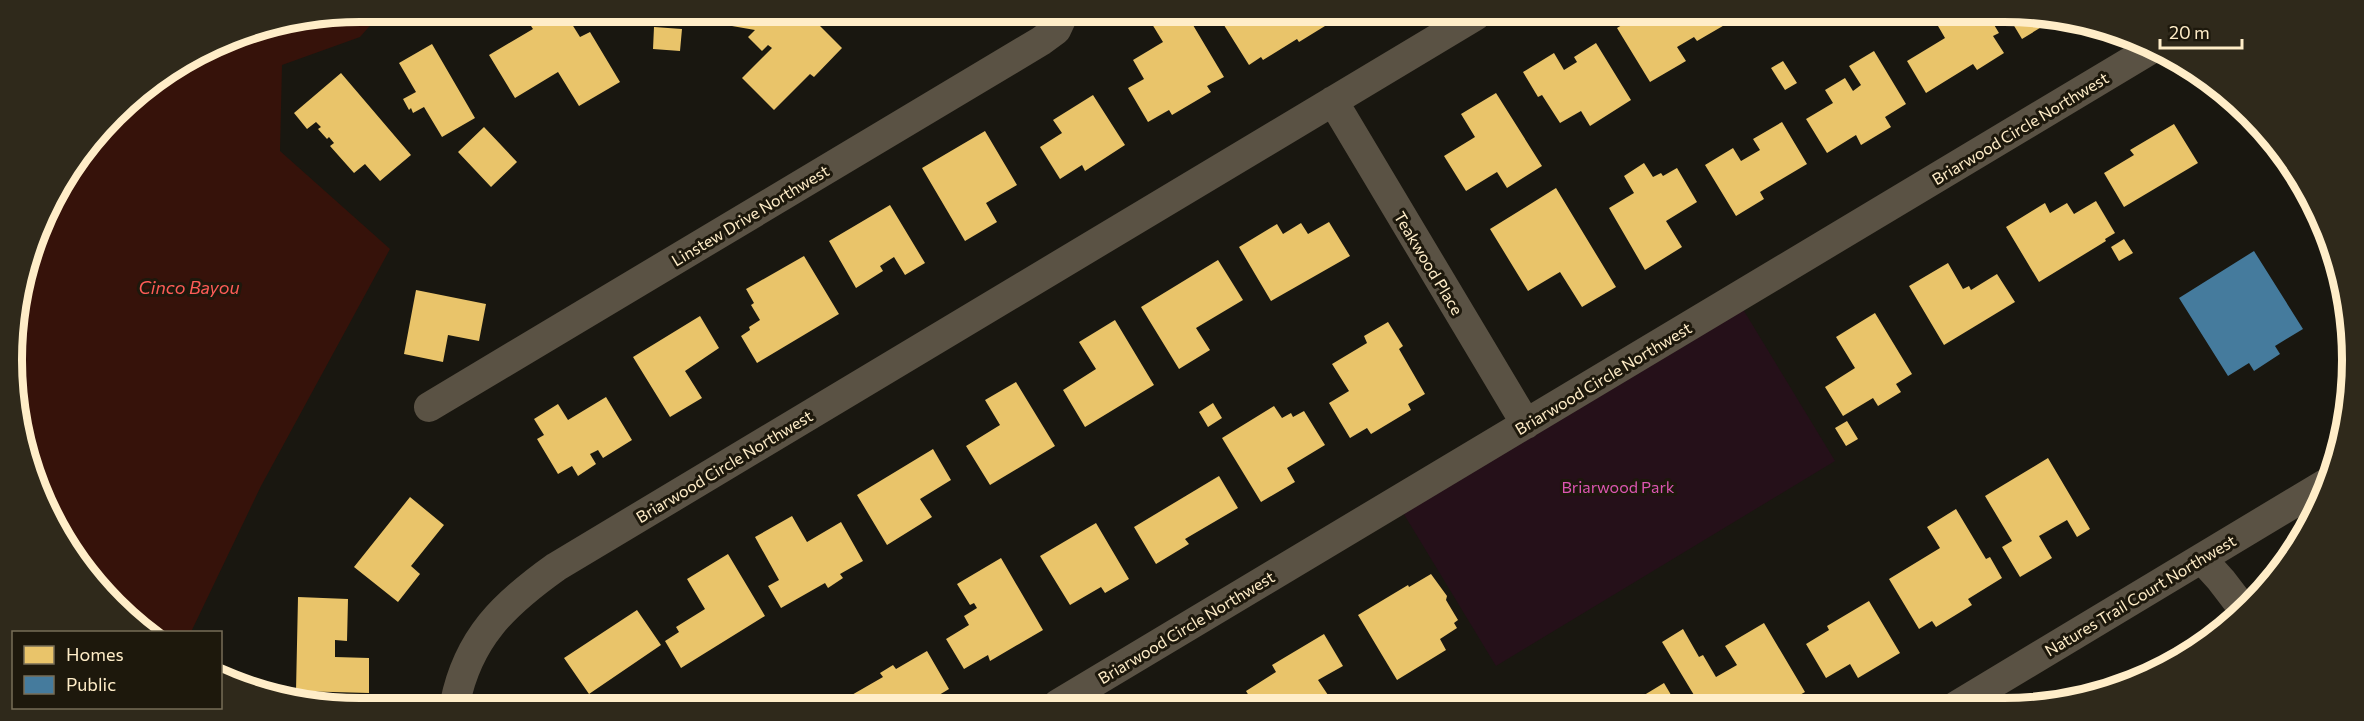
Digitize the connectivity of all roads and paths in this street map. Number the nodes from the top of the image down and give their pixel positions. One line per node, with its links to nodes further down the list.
1 (1060, 22): 5 (street, Linstew Drive Northwest)
2 (1464, 22): 4 (street, Briarwood Circle Northwest)
3 (2144, 53): 6 (street, Briarwood Circle Northwest)
4 (1333, 101): 6 (street, Teakwood Place); 10 (street, Briarwood Circle Northwest)
5 (429, 406)
6 (1526, 424): 11 (street, Briarwood Circle Northwest)
7 (2316, 489): 8 (street, Natures Trail Court Northwest)
8 (2202, 559): 9 (street); 12 (street, Natures Trail Court Northwest)
9 (2239, 604)
10 (456, 698)
11 (1068, 698)
12 (1969, 698)

